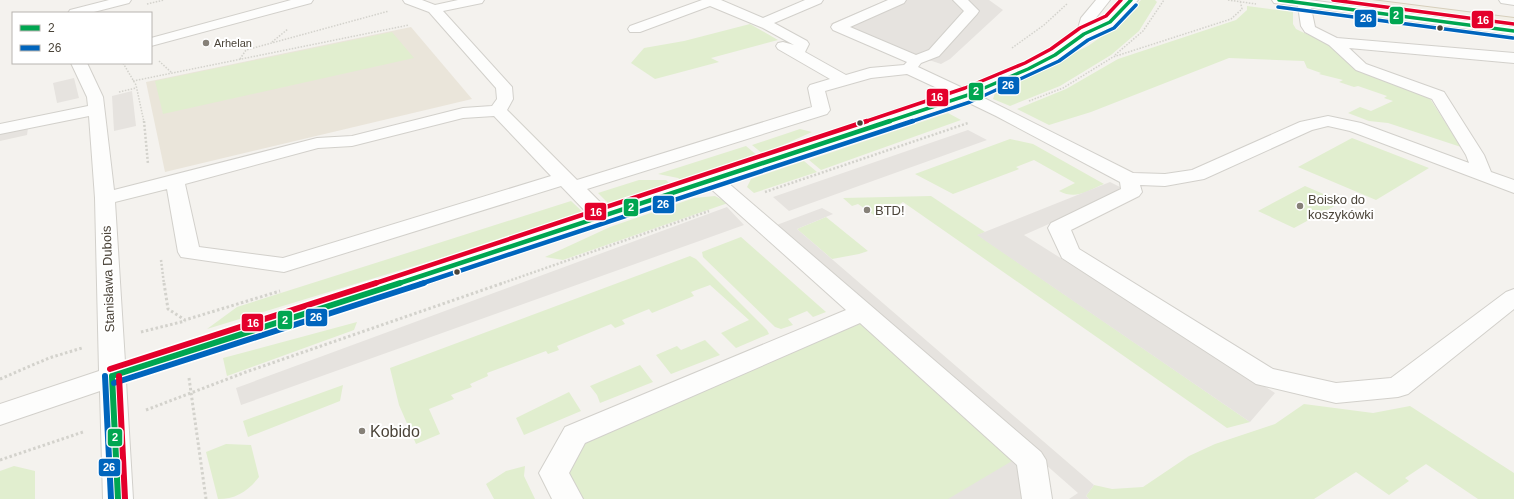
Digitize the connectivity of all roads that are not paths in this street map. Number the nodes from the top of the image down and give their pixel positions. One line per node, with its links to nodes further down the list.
1 (124, 0): 18 (street)
2 (306, 0): 26 (street)
3 (477, 0): 19 (street)
4 (816, 0): 21 (street)
5 (899, 0): 34 (street)
6 (960, 0): 34 (street)
7 (1103, 0): 25 (street)
8 (1131, 0): 25 (street)
9 (1279, 0): 16 (street)
10 (1340, 0): 20 (main road)
11 (1429, 0): 17 (main road)
12 (1506, 0): 14 (street)
13 (712, 1): 21 (street); 23 (street)
14 (1514, 1)
15 (414, 2): 19 (street)
16 (1304, 4): 24 (street); 29 (street)
17 (1514, 10)
18 (79, 12)
19 (438, 14): 39 (street)
20 (1514, 22)
21 (762, 23): 30 (street)
22 (152, 29): 26 (street)
23 (635, 29)
24 (1514, 31)
25 (1084, 34): 37 (street)
26 (167, 37): 28 (street)
27 (772, 41): 30 (street)
28 (152, 42)
29 (1334, 42): 31 (street); 41 (street)
30 (797, 53): 36 (street)
31 (1497, 56): 32 (street); 35 (street)
32 (1514, 58)
33 (79, 64): 38 (street, Stanisława Dubois)
34 (912, 64): 36 (street); 37 (street)
35 (1514, 69)
36 (842, 79): 45 (street)
37 (968, 95): 42 (street); 44 (street)
38 (97, 109): 40 (street); 47 (street, Stanisława Dubois)
39 (498, 111): 43 (street); 45 (street)
40 (0, 129)
41 (1483, 175): 42 (street); 46 (street)
42 (1129, 179): 49 (street)
43 (175, 180): 45 (street); 47 (street)
44 (714, 181): 48 (street); 50 (street)
45 (569, 183): 48 (street)
46 (1514, 187)
47 (105, 198): 51 (street, Stanisława Dubois)
48 (603, 217): 51 (street)
49 (1514, 297)
50 (863, 312): 54 (street); 55 (street)
51 (112, 376): 52 (street); 53 (street, Stanisława Dubois)
52 (0, 415)
53 (118, 499)
54 (568, 499)
55 (1037, 499)

